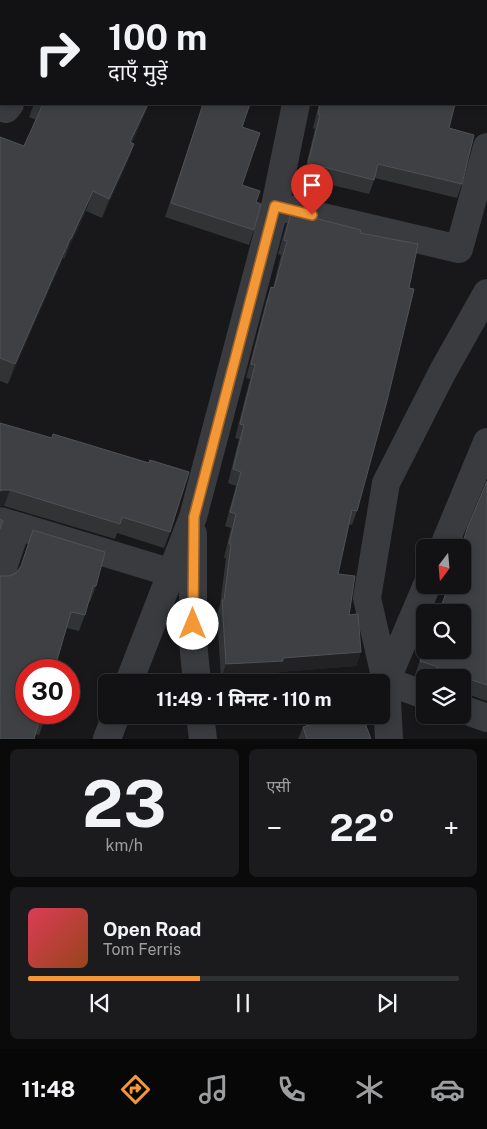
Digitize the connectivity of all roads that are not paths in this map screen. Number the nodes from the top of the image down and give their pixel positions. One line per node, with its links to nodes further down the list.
1 (296, 105): 3 (street)
2 (487, 147): 3 (street)
3 (275, 206): 6 (street)
4 (487, 293): 14 (street)
5 (487, 442): 8 (street)
6 (194, 517): 9 (street); 13 (street)
7 (9, 523): 9 (street); 10 (street)
8 (446, 539)
9 (172, 573): 12 (street)
10 (0, 577)
11 (423, 594): 15 (street)
12 (132, 674)
13 (196, 674)
14 (384, 674)
15 (389, 674)
16 (390, 682): 17 (street)
17 (416, 692)
18 (471, 712): 19 (street)
19 (487, 718)
20 (113, 724): 23 (street)
21 (201, 724): 24 (street)
22 (388, 724): 25 (street)
23 (107, 739)
24 (203, 739)
25 (389, 739)

